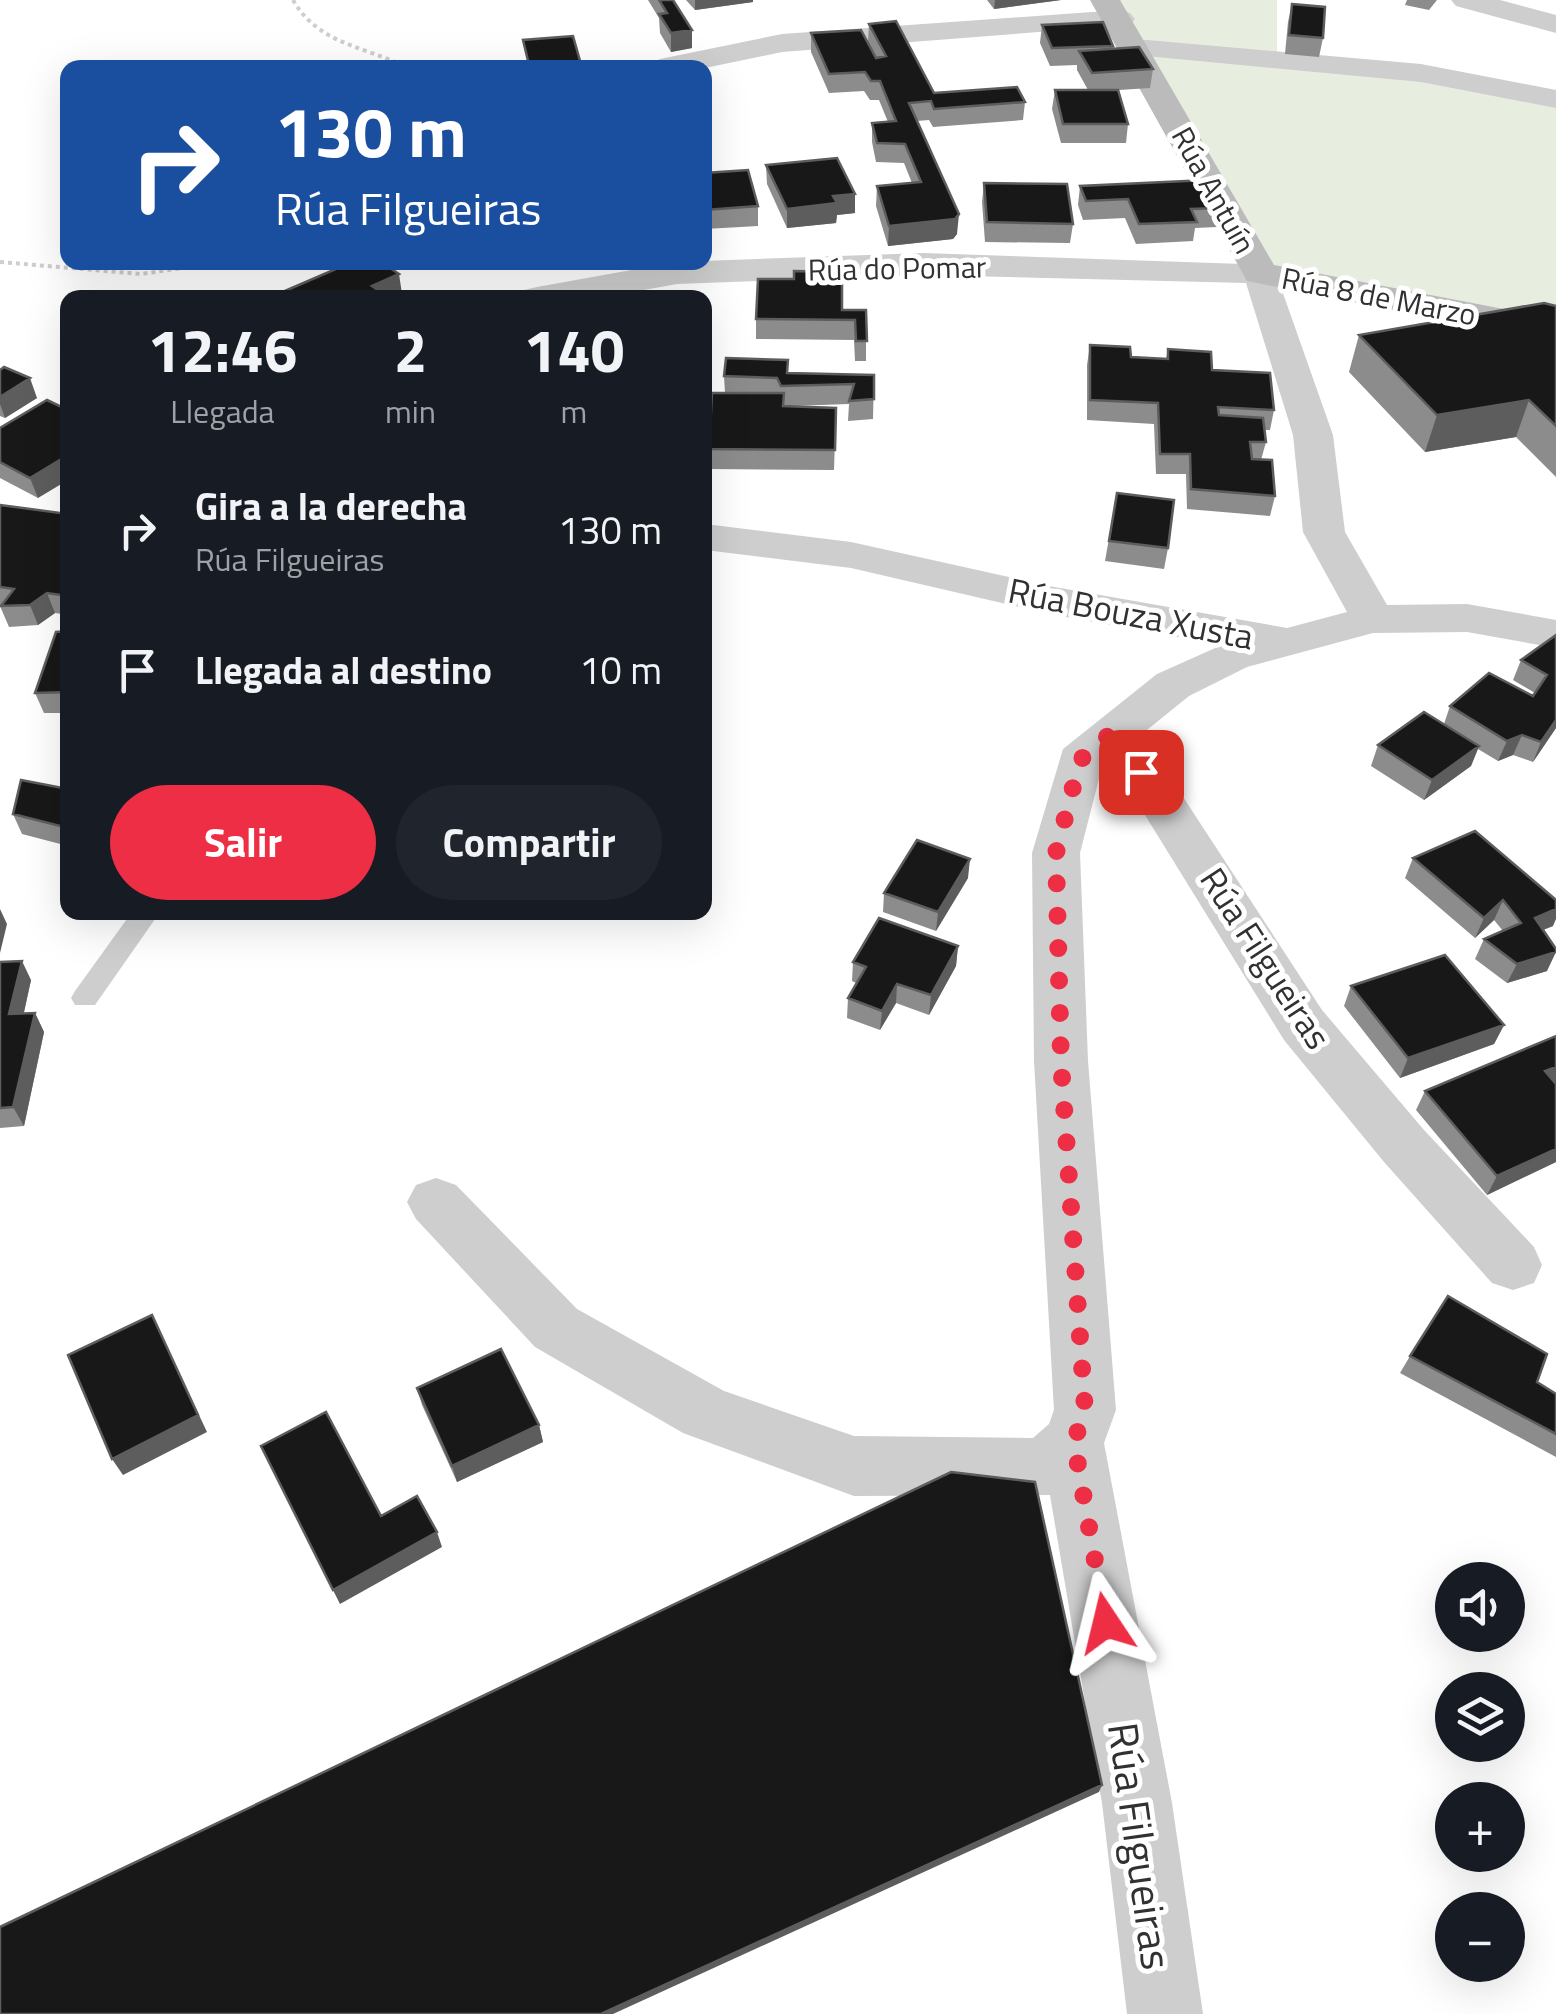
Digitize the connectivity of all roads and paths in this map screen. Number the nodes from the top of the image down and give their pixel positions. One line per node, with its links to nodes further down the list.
1 (292, 0): 5 (path)
2 (1466, 0): 4 (street)
3 (1121, 22): 6 (street); 7 (street); 14 (street, Rúa Antuín)
4 (1556, 24)
5 (384, 60)
6 (699, 60)
7 (1556, 98)
8 (0, 262): 10 (path)
9 (712, 267): 14 (street, Rúa do Pomar)
10 (60, 268)
11 (75, 270): 12 (path)
12 (199, 270)
13 (666, 270): 15 (street, Rúa do Pomar)
14 (1260, 273): 16 (street, Rúa 8 de Marzo); 18 (street, Rúa Antuín)
15 (573, 290)
16 (1556, 331)
17 (712, 538): 20 (street, Rúa Bouza Xusta)
18 (1373, 618): 19 (street, Rúa Bouza Xusta); 20 (street, Rúa Bouza Xusta)
19 (1556, 634)
20 (1287, 642): 21 (street, Rúa Filgueiras)
21 (1116, 729): 25 (street, Rúa Filgueiras); 26 (street, Rúa Filgueiras)
22 (141, 920): 23 (lane)
23 (85, 998)
24 (436, 1202): 26 (street)
25 (1513, 1265)
26 (1074, 1442): 27 (street, Rúa Filgueiras)
27 (1165, 2014)

